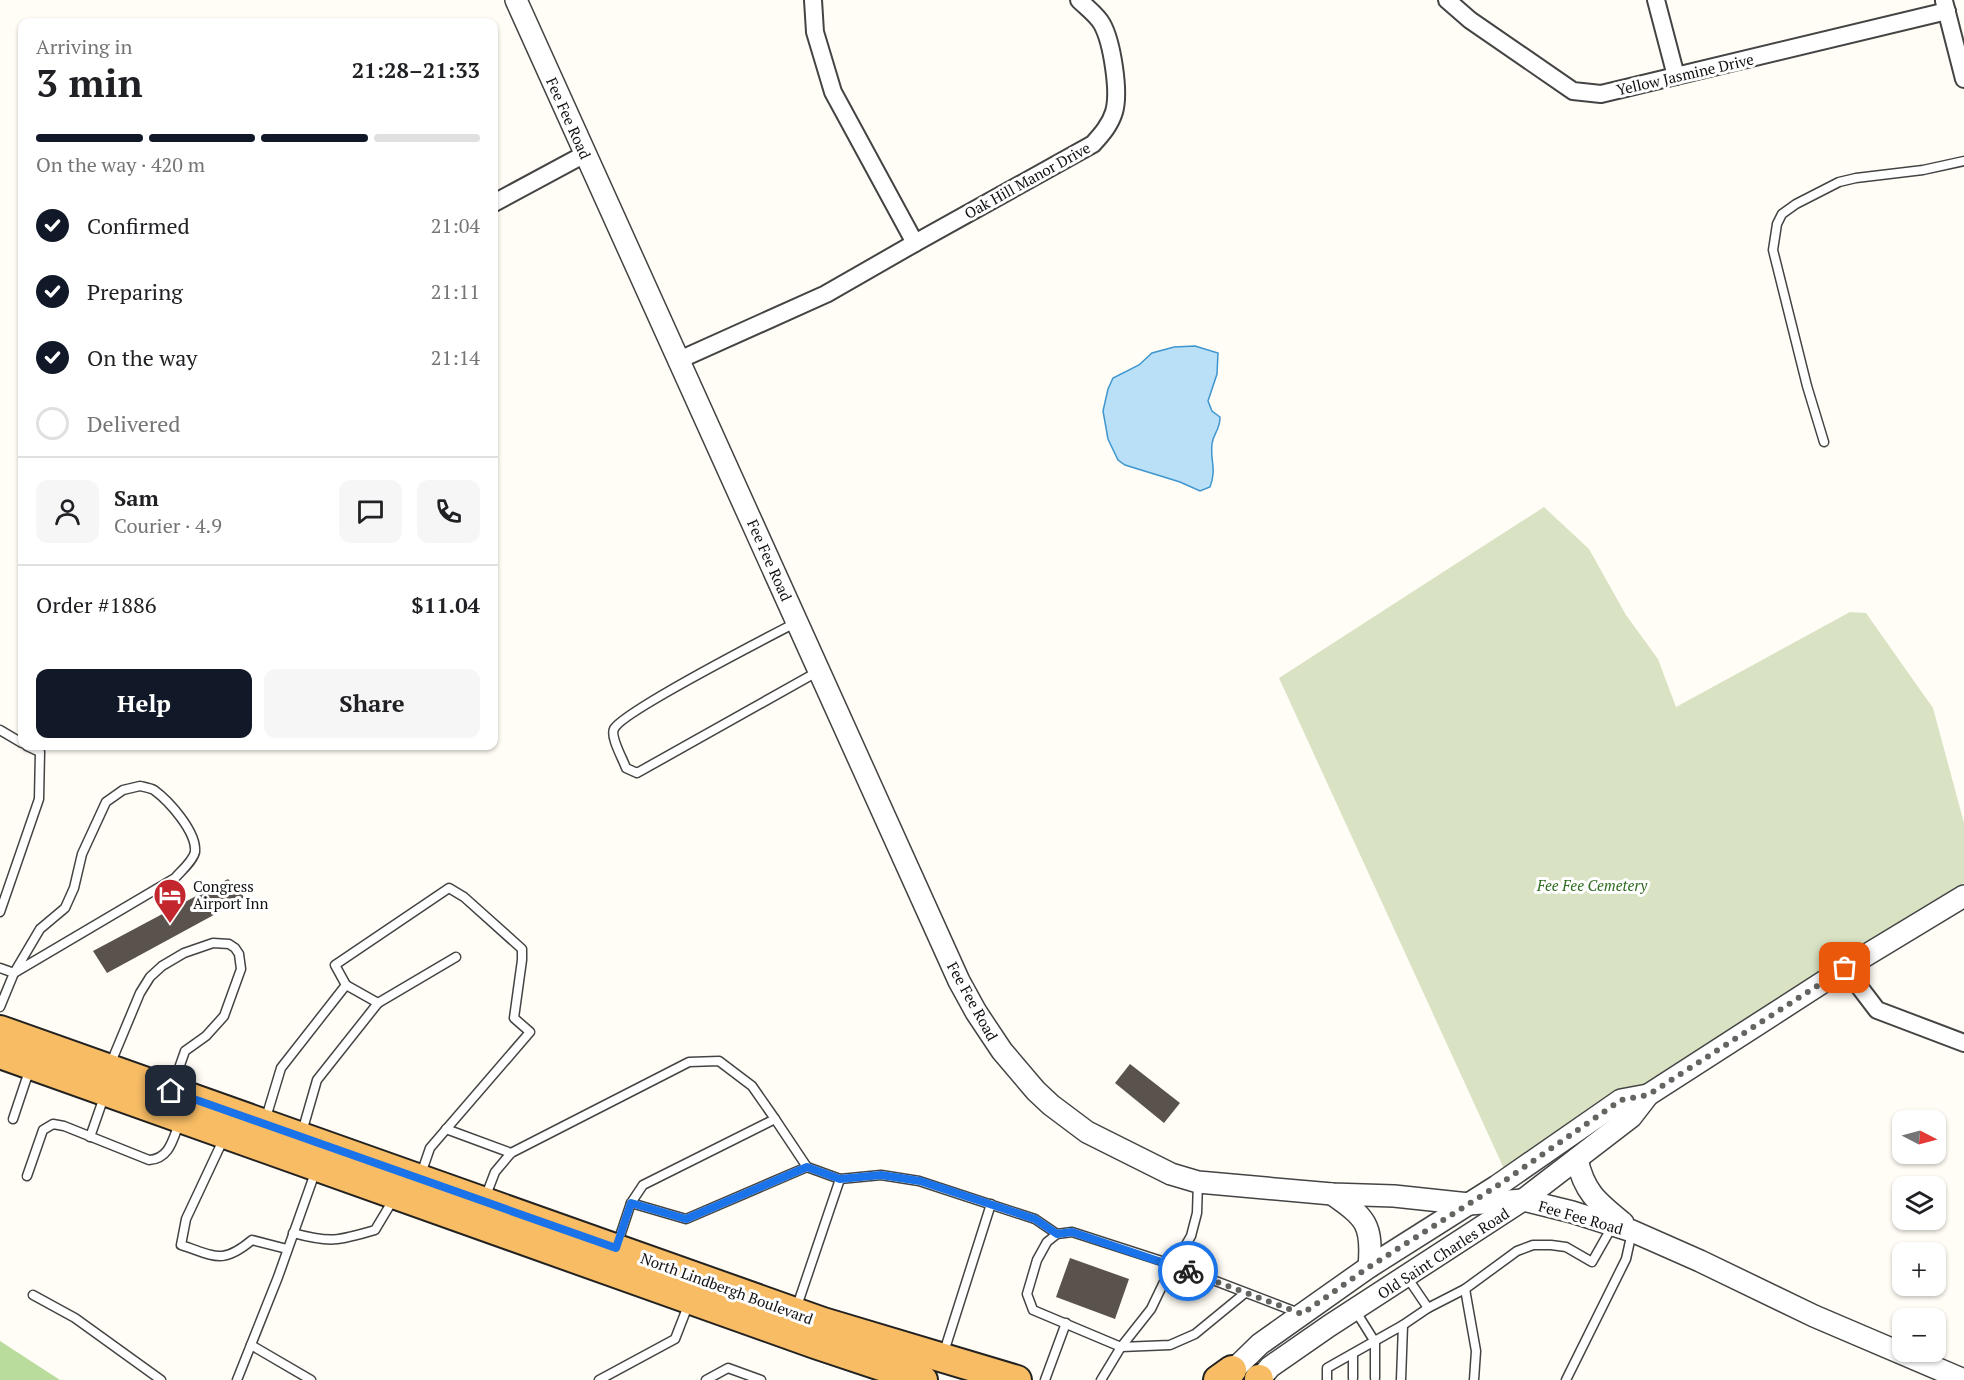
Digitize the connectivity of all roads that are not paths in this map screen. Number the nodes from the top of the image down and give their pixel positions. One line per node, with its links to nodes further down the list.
1 (516, 0): 9 (street, Fee Fee Road)
2 (813, 0): 12 (street)
3 (1079, 0): 12 (street, Oak Hill Manor Drive)
4 (1447, 0): 7 (street, Yellow Jasmine Drive)
5 (1656, 0): 7 (street)
6 (1946, 5): 7 (street, Yellow Jasmine Drive); 8 (street)
7 (1676, 76)
8 (1964, 79)
9 (585, 154): 11 (street); 13 (street, Fee Fee Road)
10 (1964, 161): 14 (lane)
11 (498, 201)
12 (915, 243): 13 (street, Oak Hill Manor Drive)
13 (679, 360): 15 (street, Fee Fee Road)
14 (1824, 442)
15 (797, 622): 16 (street, Fee Fee Road); 16 (lane)
16 (819, 671): 52 (street, Fee Fee Road)
17 (0, 730): 18 (lane)
18 (18, 741)
19 (36, 750): 21 (lane)
20 (1964, 896): 25 (street, Old Saint Charles Road)
21 (2, 903): 22 (lane)
22 (0, 912)
23 (456, 957): 28 (lane)
24 (0, 968): 26 (lane)
25 (1845, 968): 31 (street); 36 (street, Old Saint Charles Road)
26 (14, 973): 26 (lane); 29 (lane)
27 (346, 985): 28 (lane); 40 (lane); 41 (lane)
28 (378, 1003): 44 (lane)
29 (0, 1007)
30 (0, 1030): 34 (highway, North Lindbergh Boulevard)
31 (1964, 1043)
32 (0, 1054): 33 (highway, North Lindbergh Boulevard)
33 (31, 1065): 34 (highway, North Lindbergh Boulevard); 38 (lane)
34 (107, 1080): 35 (highway, North Lindbergh Boulevard); 35 (lane); 37 (highway, North Lindbergh Boulevard); 43 (lane)
35 (171, 1091): 40 (highway, North Lindbergh Boulevard)
36 (1648, 1095): 46 (street, Old Saint Charles Road); 59 (street, Old Saint Charles Road)
37 (181, 1118): 42 (highway, North Lindbergh Boulevard); 43 (lane)
38 (13, 1119)
39 (775, 1119): 45 (lane); 48 (lane); 57 (lane)
40 (264, 1124): 44 (highway, North Lindbergh Boulevard)
41 (446, 1129): 45 (lane); 50 (lane)
42 (225, 1134): 47 (highway, North Lindbergh Boulevard); 64 (lane)
43 (90, 1137): 49 (lane)
44 (300, 1137): 50 (highway, North Lindbergh Boulevard)
45 (511, 1153): 56 (lane)
46 (1577, 1159): 55 (street, Old Saint Charles Road); 60 (street)
47 (318, 1167): 54 (highway, North Lindbergh Boulevard); 61 (lane)
48 (807, 1167): 51 (lane); 57 (lane)
49 (27, 1176)
50 (419, 1178): 56 (highway, North Lindbergh Boulevard)
51 (840, 1179): 58 (lane); 75 (lane)
52 (1198, 1182): 53 (street, Fee Fee Road); 65 (lane)
53 (1332, 1194): 59 (street, Fee Fee Road); 66 (street)
54 (396, 1195): 61 (lane); 72 (highway, North Lindbergh Boulevard)
55 (1523, 1200): 59 (street, Fee Fee Road); 60 (street, Fee Fee Road); 67 (street, Old Saint Charles Road)
56 (483, 1202): 63 (highway, North Lindbergh Boulevard)
57 (631, 1203): 63 (lane)
58 (991, 1204): 62 (lane); 83 (lane)
59 (1469, 1204): 66 (street, Old Saint Charles Road)
60 (1623, 1228): 69 (lane); 101 (lane); 102 (street, Fee Fee Road)
61 (293, 1233): 64 (lane)
62 (1057, 1234): 65 (lane); 77 (lane)
63 (616, 1248): 75 (highway, North Lindbergh Boulevard)
64 (287, 1249): 80 (lane)
65 (1174, 1265): 70 (lane); 81 (lane)
66 (1369, 1267): 68 (street, Old Saint Charles Road)
67 (1407, 1277): 73 (lane); 74 (street, Old Saint Charles Road)
68 (1342, 1287): 74 (street); 76 (street, Old Saint Charles Road)
69 (1464, 1289): 73 (lane); 100 (lane)
70 (1245, 1293): 76 (lane); 81 (lane)
71 (33, 1295): 87 (lane)
72 (691, 1300): 90 (lane); 93 (highway, North Lindbergh Boulevard)
73 (1428, 1308): 78 (lane)
74 (1355, 1309): 79 (lane); 97 (street, Old Saint Charles Road)
75 (795, 1312): 83 (highway, North Lindbergh Boulevard)
76 (1302, 1314): 84 (street, Old Saint Charles Road)
77 (1066, 1323): 81 (lane); 95 (lane)
78 (1403, 1325): 79 (lane); 99 (lane)
79 (1375, 1342): 82 (lane); 86 (lane)
80 (251, 1346): 88 (lane); 89 (lane)
81 (1121, 1347): 96 (lane)
82 (1353, 1354): 85 (lane); 98 (lane)
83 (942, 1358): 94 (highway, North Lindbergh Boulevard)
84 (1224, 1377)
85 (1353, 1378)
86 (1375, 1378)
87 (161, 1380)
88 (237, 1380)
89 (311, 1380)
90 (599, 1380)
91 (706, 1380): 92 (lane)
92 (760, 1380)
93 (923, 1380)
94 (1017, 1380)
95 (1045, 1380)
96 (1101, 1380)
97 (1259, 1380)
98 (1327, 1380)
99 (1401, 1380)
100 (1474, 1380)
101 (1566, 1380)
102 (1964, 1380)

